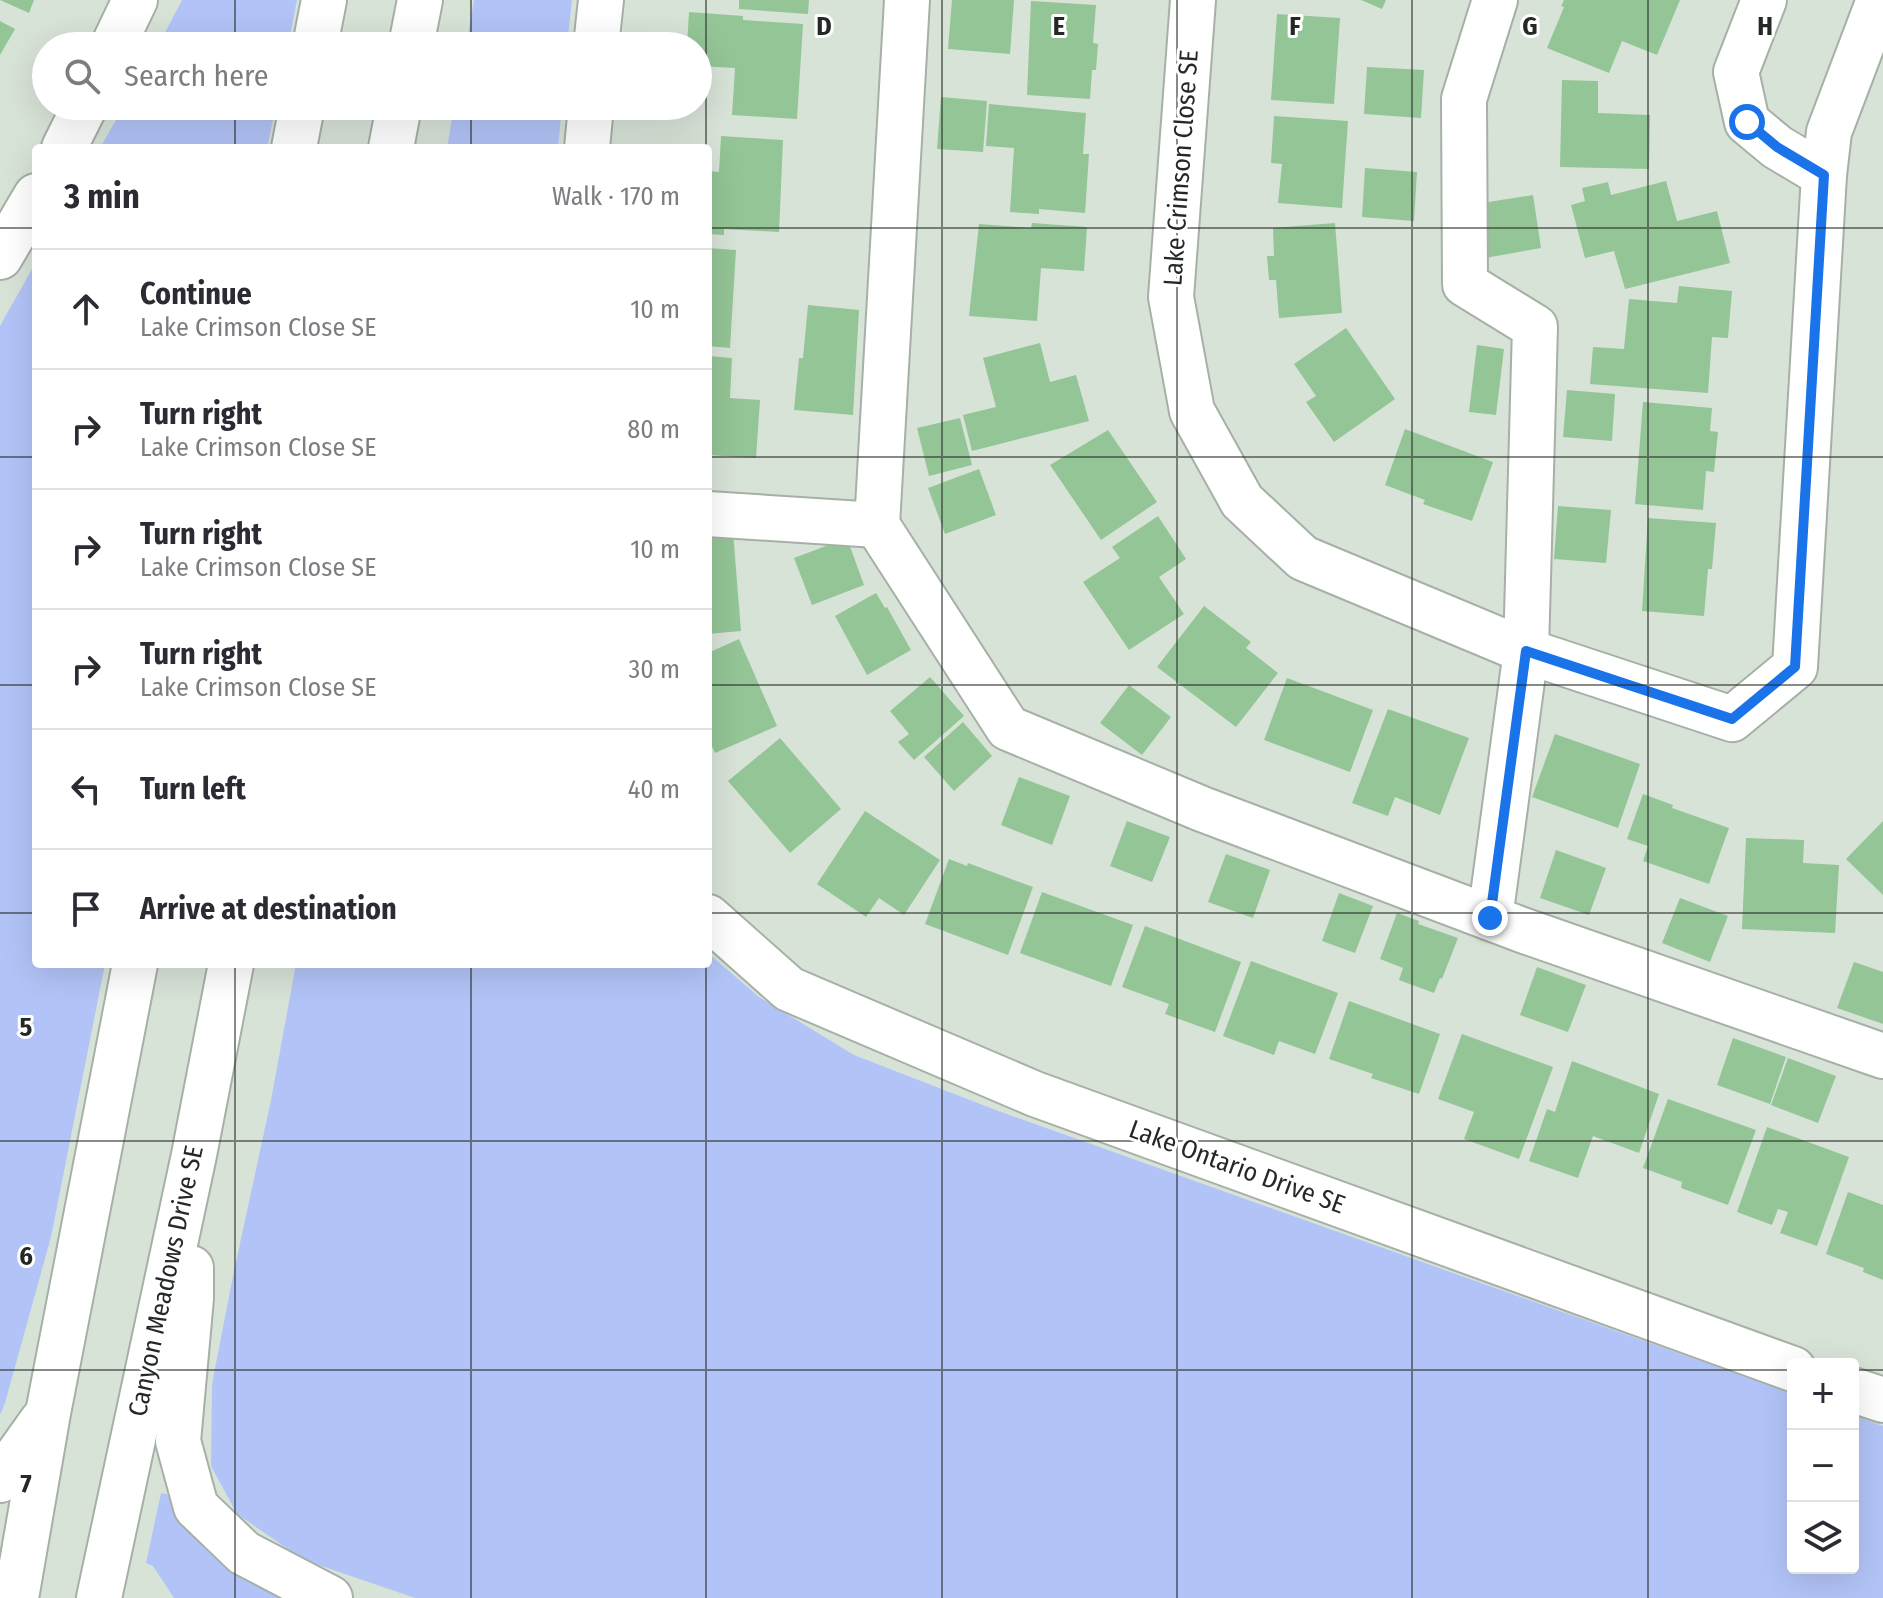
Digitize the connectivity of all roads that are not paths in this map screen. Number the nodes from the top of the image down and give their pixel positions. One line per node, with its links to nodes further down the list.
1 (135, 0): 10 (street)
2 (324, 0): 11 (street)
3 (420, 0): 12 (street)
4 (601, 0): 13 (street)
5 (907, 0): 26 (street)
6 (1193, 0): 27 (street, Lake Crimson Close SE)
7 (1495, 0): 27 (street)
8 (1764, 0): 22 (street)
9 (1879, 0): 22 (street, Lake Crimson Close SE)
10 (120, 32)
11 (318, 32)
12 (414, 32)
13 (598, 32)
14 (78, 120): 18 (street)
15 (299, 120): 19 (street)
16 (396, 120): 20 (street)
17 (590, 120): 21 (street)
18 (66, 144)
19 (295, 144)
20 (392, 144)
21 (587, 144)
22 (1824, 175): 27 (street, Lake Crimson Close SE)
23 (32, 203): 24 (street)
24 (0, 257)
25 (712, 514): 26 (street)
26 (877, 525): 28 (street)
27 (1526, 651): 28 (street)
28 (1490, 918): 32 (street)
29 (712, 921): 34 (street, Lake Ontario Drive SE)
30 (134, 968): 37 (street)
31 (230, 968): 33 (street, Canyon Meadows Drive SE)
32 (1883, 1056)
33 (194, 1155): 40 (street, Canyon Meadows Drive SE); 41 (street)
34 (1787, 1367)
35 (1859, 1392): 36 (street)
36 (1883, 1400)
37 (48, 1413): 38 (street); 39 (street)
38 (0, 1480)
39 (16, 1598)
40 (99, 1598)
41 (330, 1598)

